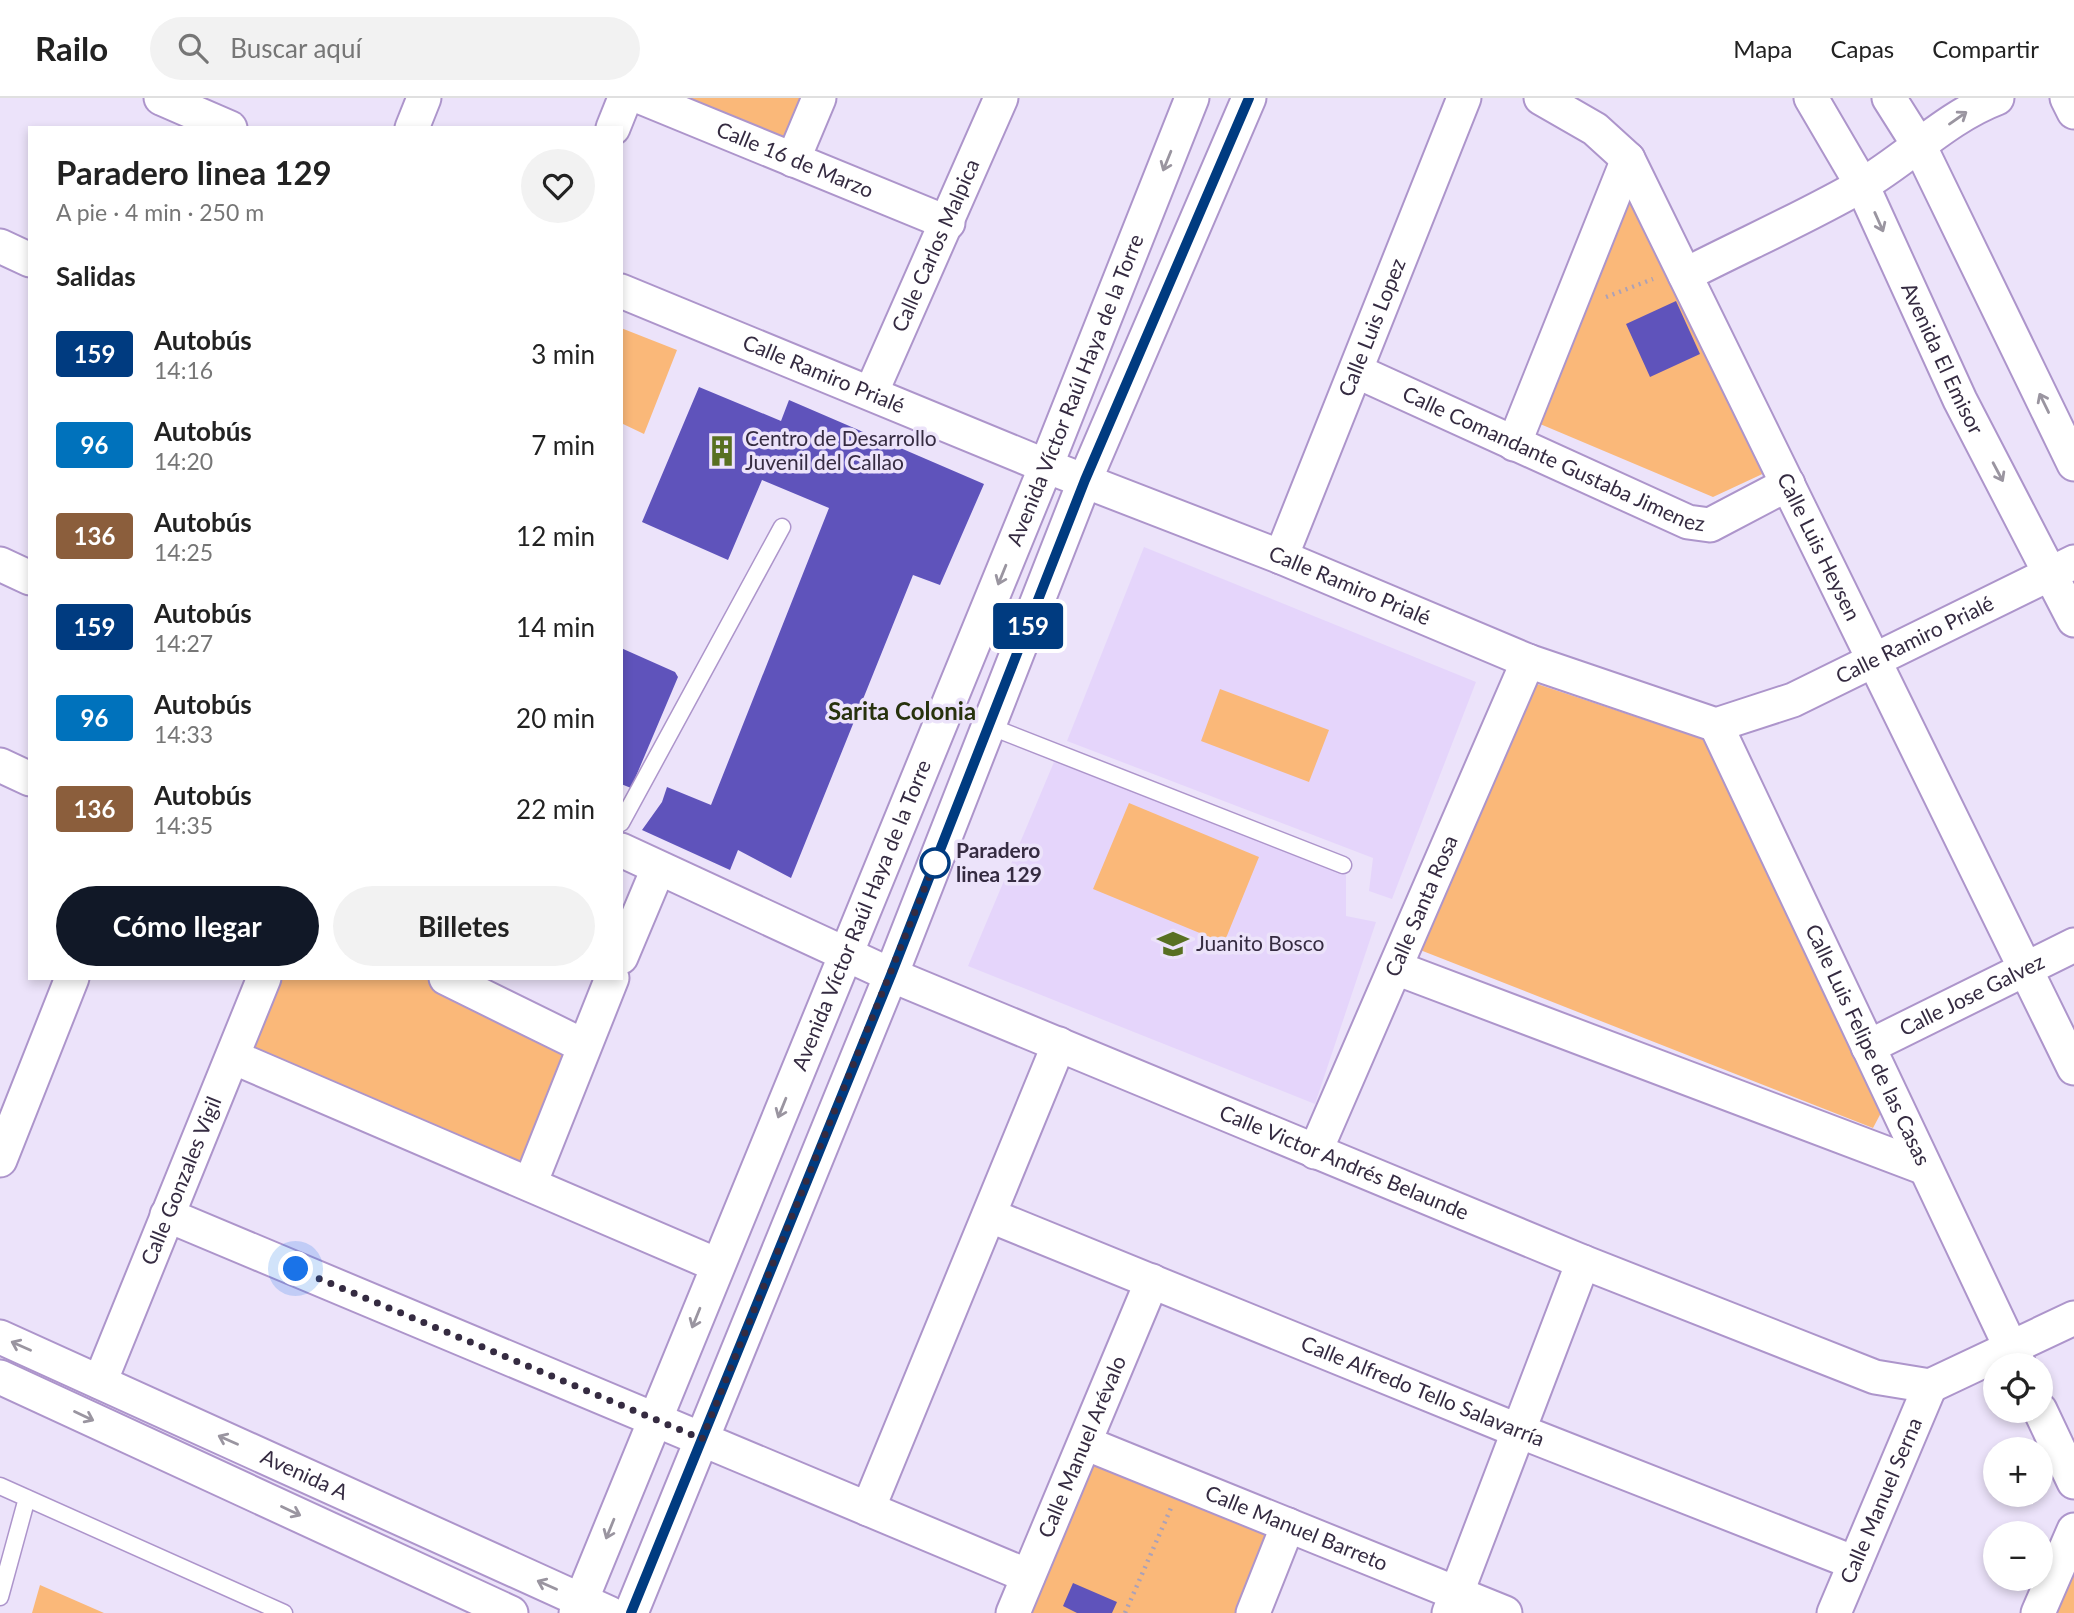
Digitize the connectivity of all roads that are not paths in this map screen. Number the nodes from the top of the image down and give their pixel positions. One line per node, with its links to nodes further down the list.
1 (161, 98): 16 (street)
2 (424, 98): 17 (street)
3 (625, 98): 18 (street)
4 (643, 98): 21 (street, Calle 16 de Marzo)
5 (819, 98): 21 (street)
6 (1001, 98): 23 (street, Calle Carlos Malpica)
7 (1192, 98): 32 (street, Avenida Víctor Raúl Haya de la Torre, one-way to 32)
8 (1249, 98): 33 (street, Avenida Víctor Raúl Haya de la Torre)
9 (1464, 98): 28 (street, Calle Luis Lopez)
10 (1541, 98): 20 (street, Calle Luis Heysen)
11 (1811, 98): 22 (street, Avenida El Emisor)
12 (1889, 98): 19 (street)
13 (1997, 98): 19 (street, one-way to 13)
14 (2067, 98): 15 (street)
15 (2074, 112)
16 (224, 119)
17 (413, 126)
18 (614, 126)
19 (1920, 146): 22 (street); 31 (street, one-way to 19)
20 (1628, 159): 26 (street, Calle Luis Heysen); 30 (street)
21 (793, 160): 23 (street, Calle 16 de Marzo)
22 (1862, 185): 26 (street); 38 (street, Avenida El Emisor, one-way to 38)
23 (948, 223): 29 (street, Calle Carlos Malpica)
24 (0, 246): 25 (street)
25 (28, 259)
26 (1670, 276): 34 (street, Calle Luis Heysen)
27 (623, 292): 29 (street, Calle Ramiro Prialé)
28 (1356, 371): 30 (street, Calle Comandante Gustaba Jimenez); 36 (street, Calle Luis Lopez)
29 (871, 393): 32 (street, Calle Ramiro Prialé)
30 (1514, 444): 34 (street, Calle Comandante Gustaba Jimenez)
31 (2074, 464)
32 (1046, 466): 33 (street, Calle Ramiro Prialé); 53 (street, Avenida Víctor Raúl Haya de la Torre, one-way to 53)
33 (1085, 480): 36 (street, Calle Ramiro Prialé); 44 (street, Avenida Víctor Raúl Haya de la Torre)
34 (1788, 484): 41 (street, Calle Luis Heysen)
35 (782, 527): 47 (lane)
36 (1281, 557): 42 (street, Calle Ramiro Prialé)
37 (0, 564): 39 (street)
38 (2063, 567): 40 (street, Avenida El Emisor); 41 (street, Calle Ramiro Prialé)
39 (28, 577)
40 (2074, 621)
41 (1874, 658): 43 (street, Calle Ramiro Prialé); 55 (street, Calle Luis Heysen)
42 (1528, 661): 43 (street, Calle Ramiro Prialé); 54 (street, Calle Santa Rosa)
43 (1716, 725): 63 (street, Calle Luis Felipe de las Casas)
44 (989, 726): 49 (lane); 56 (street, Avenida Víctor Raúl Haya de la Torre)
45 (0, 765): 46 (street)
46 (28, 778)
47 (623, 819)
48 (623, 851): 50 (street, Calle Victor Andrés Belaunde)
49 (1343, 865)
50 (658, 869): 52 (street); 53 (street, Calle Victor Andrés Belaunde)
51 (2074, 945): 55 (street, Calle Jose Galvez)
52 (623, 952)
53 (845, 954): 56 (street, Calle Victor Andrés Belaunde); 73 (street, Avenida Víctor Raúl Haya de la Torre, one-way to 73)
54 (1396, 968): 67 (street, Calle Santa Rosa); 68 (street)
55 (2026, 970): 63 (street, Calle Jose Galvez); 65 (street, Calle Luis Heysen)
56 (891, 975): 61 (street, Calle Victor Andrés Belaunde); 86 (street, Avenida Víctor Raúl Haya de la Torre)
57 (71, 980): 66 (street)
58 (263, 980): 64 (street, Calle Gonzales Vigil)
59 (450, 980): 62 (street)
60 (611, 980): 62 (street)
61 (1059, 1044): 67 (street, Calle Victor Andrés Belaunde); 71 (street)
62 (584, 1046): 69 (street)
63 (1868, 1047): 68 (street, Calle Luis Felipe de las Casas)
64 (233, 1057): 69 (street); 70 (street, Calle Gonzales Vigil)
65 (2074, 1068)
66 (3, 1146)
67 (1315, 1152): 72 (street, Calle Victor Andrés Belaunde)
68 (1925, 1168): 77 (street, Calle Luis Felipe de las Casas)
69 (530, 1184): 73 (street)
70 (167, 1215): 81 (street, Calle Gonzales Vigil); 83 (street)
71 (991, 1216): 74 (street, Calle Alfredo Tello Salavarría); 91 (street)
72 (1583, 1262): 82 (street, Calle Victor Andrés Belaunde); 85 (street)
73 (717, 1265): 83 (street, Avenida Víctor Raúl Haya de la Torre, one-way to 83)
74 (1152, 1281): 85 (street, Calle Alfredo Tello Salavarría); 87 (street, Calle Manuel Arévalo)
75 (2074, 1318): 78 (street)
76 (0, 1337): 81 (street, Avenida A, one-way to 76)
77 (2014, 1353)
78 (2020, 1353)
79 (1983, 1367): 82 (street)
80 (0, 1377): 100 (street, Avenida A, one-way to 100)
81 (100, 1382): 98 (street, Avenida A, one-way to 81)
82 (1930, 1386): 94 (street, Calle Manuel Serna)
83 (654, 1419): 86 (street); 98 (street, Avenida Víctor Raúl Haya de la Torre, one-way to 98)
84 (2046, 1423): 88 (street)
85 (1519, 1431): 94 (street, Calle Alfredo Tello Salavarría); 97 (street)
86 (702, 1439): 91 (street); 101 (street, Avenida Víctor Raúl Haya de la Torre)
87 (1085, 1443): 92 (street, Calle Manuel Barreto); 95 (street, Calle Manuel Arévalo)
88 (2074, 1482)
89 (0, 1486): 90 (lane)
90 (27, 1498): 96 (lane); 99 (lane)
91 (869, 1509): 95 (street)
92 (1287, 1525): 97 (street, Calle Manuel Barreto); 103 (street)
93 (2074, 1530): 106 (street)
94 (1854, 1563): 105 (street, Calle Manuel Serna)
95 (1028, 1576): 102 (street, Calle Manuel Arévalo)
96 (0, 1597)
97 (1453, 1603): 104 (street, Calle Manuel Barreto)
98 (588, 1609)
99 (284, 1613)
100 (511, 1613)
101 (631, 1613)
102 (1013, 1613)
103 (1253, 1613)
104 (1505, 1613)
105 (1834, 1613)
106 (2038, 1613)

